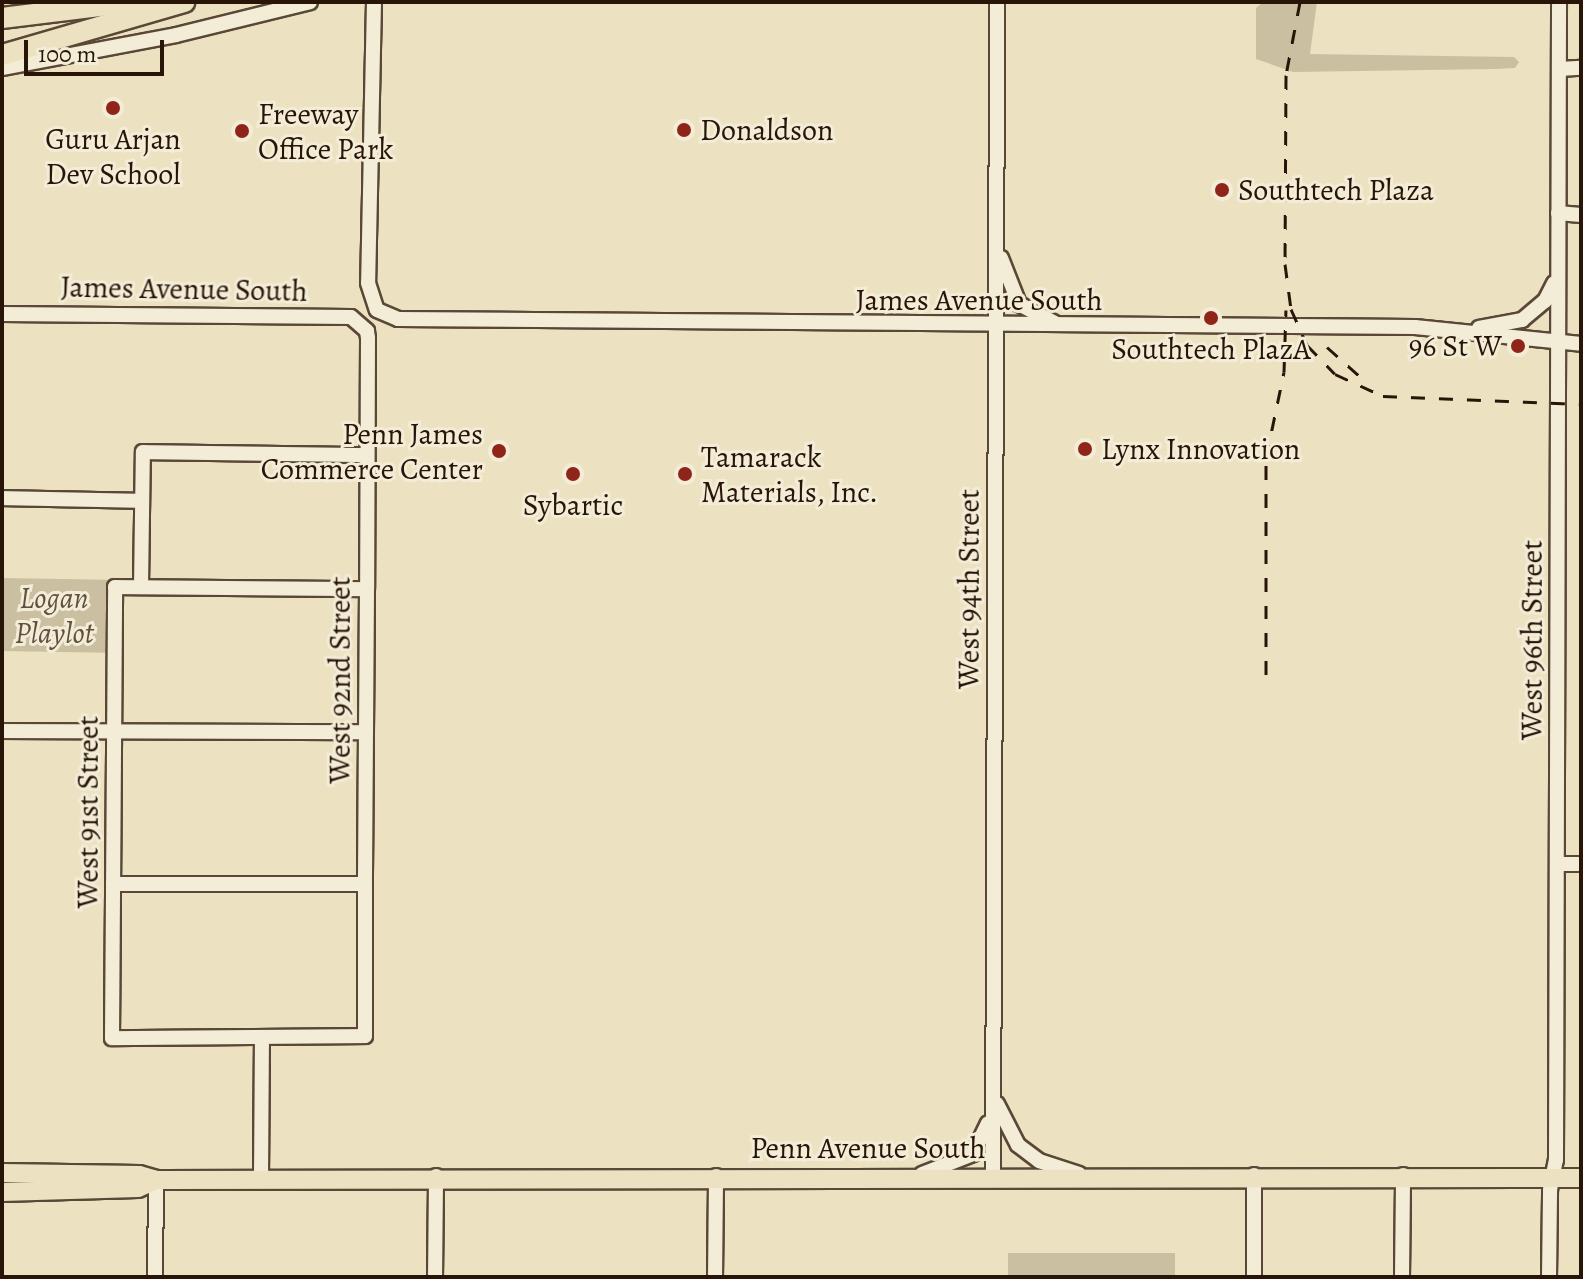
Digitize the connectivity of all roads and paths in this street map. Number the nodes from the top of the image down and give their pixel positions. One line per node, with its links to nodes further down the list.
1 (132, 2): 7 (highway)
2 (184, 2): 8 (highway)
3 (310, 2): 9 (street)
4 (374, 2): 18 (street, James Avenue South)
5 (997, 2): 14 (street, West 94th Street)
6 (1559, 2): 11 (street, West 96th Street)
7 (2, 18)
8 (2, 55)
9 (2, 68)
10 (1581, 68): 11 (street)
11 (1559, 69): 12 (street, West 96th Street)
12 (1558, 213): 13 (street); 15 (street, West 96th Street)
13 (1581, 215)
14 (996, 244): 18 (street, West 94th Street); 19 (street)
15 (1558, 271): 20 (street); 21 (street, West 96th Street)
16 (2, 314): 17 (street, James Avenue South)
17 (364, 324): 23 (street, West 92nd Street)
18 (996, 327): 19 (street, James Avenue South); 36 (street, West 94th Street)
19 (1062, 327): 20 (street, James Avenue South)
20 (1460, 330): 21 (street, James Avenue South)
21 (1558, 344): 22 (street, James Avenue South); 31 (street, West 96th Street)
22 (1581, 344)
23 (367, 455): 25 (street); 27 (street, West 92nd Street)
24 (2, 498): 25 (street)
25 (142, 501): 26 (street)
26 (141, 587): 27 (street); 29 (street, West 91st Street)
27 (367, 589): 30 (street, West 92nd Street)
28 (2, 731): 29 (street)
29 (114, 731): 30 (street); 33 (street, West 91st Street)
30 (366, 732): 34 (street, West 92nd Street)
31 (1557, 864): 32 (street); 46 (street, West 96th Street)
32 (1581, 864)
33 (113, 884): 34 (street); 35 (street, West 91st Street)
34 (365, 884): 35 (street, West 92nd Street)
35 (262, 1037): 45 (street)
36 (993, 1095): 38 (street); 39 (street); 44 (street, West 94th Street)
37 (2, 1173): 48 (main road, Penn Avenue South)
38 (919, 1175): 43 (main road, Penn Avenue South); 44 (main road, Penn Avenue South)
39 (1083, 1175): 40 (main road, Penn Avenue South); 44 (main road, Penn Avenue South)
40 (1254, 1175): 41 (main road, Penn Avenue South); 53 (street)
41 (1403, 1175): 46 (main road, Penn Avenue South); 54 (street)
42 (436, 1176): 43 (main road, Penn Avenue South); 45 (main road, Penn Avenue South); 51 (street)
43 (716, 1176): 52 (street)
44 (993, 1176)
45 (261, 1178): 48 (main road, Penn Avenue South)
46 (1553, 1178): 47 (main road, Penn Avenue South); 55 (street, West 96th Street)
47 (1581, 1178)
48 (156, 1180): 49 (main road, Penn Avenue South); 50 (street)
49 (2, 1192)
50 (155, 1277)
51 (435, 1277)
52 (715, 1277)
53 (1254, 1277)
54 (1402, 1277)
55 (1549, 1277)

